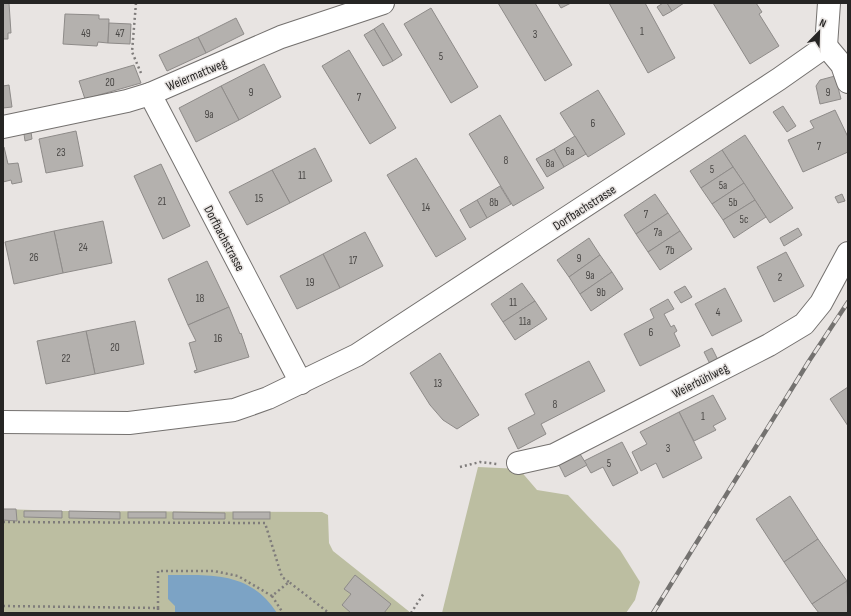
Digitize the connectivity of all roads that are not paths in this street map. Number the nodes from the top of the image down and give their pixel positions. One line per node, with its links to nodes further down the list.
1 (383, 3): 5 (street, Weiermattweg)
2 (829, 3): 3 (street)
3 (826, 46): 4 (street); 8 (street, Dorfbachstrasse)
4 (848, 82)
5 (150, 94): 6 (street, Weiermattweg); 8 (street, Dorfbachstrasse)
6 (3, 127)
7 (848, 253): 10 (street, Weierbühlweg)
8 (301, 383): 9 (street, Dorfbachstrasse)
9 (3, 422)
10 (518, 463)

